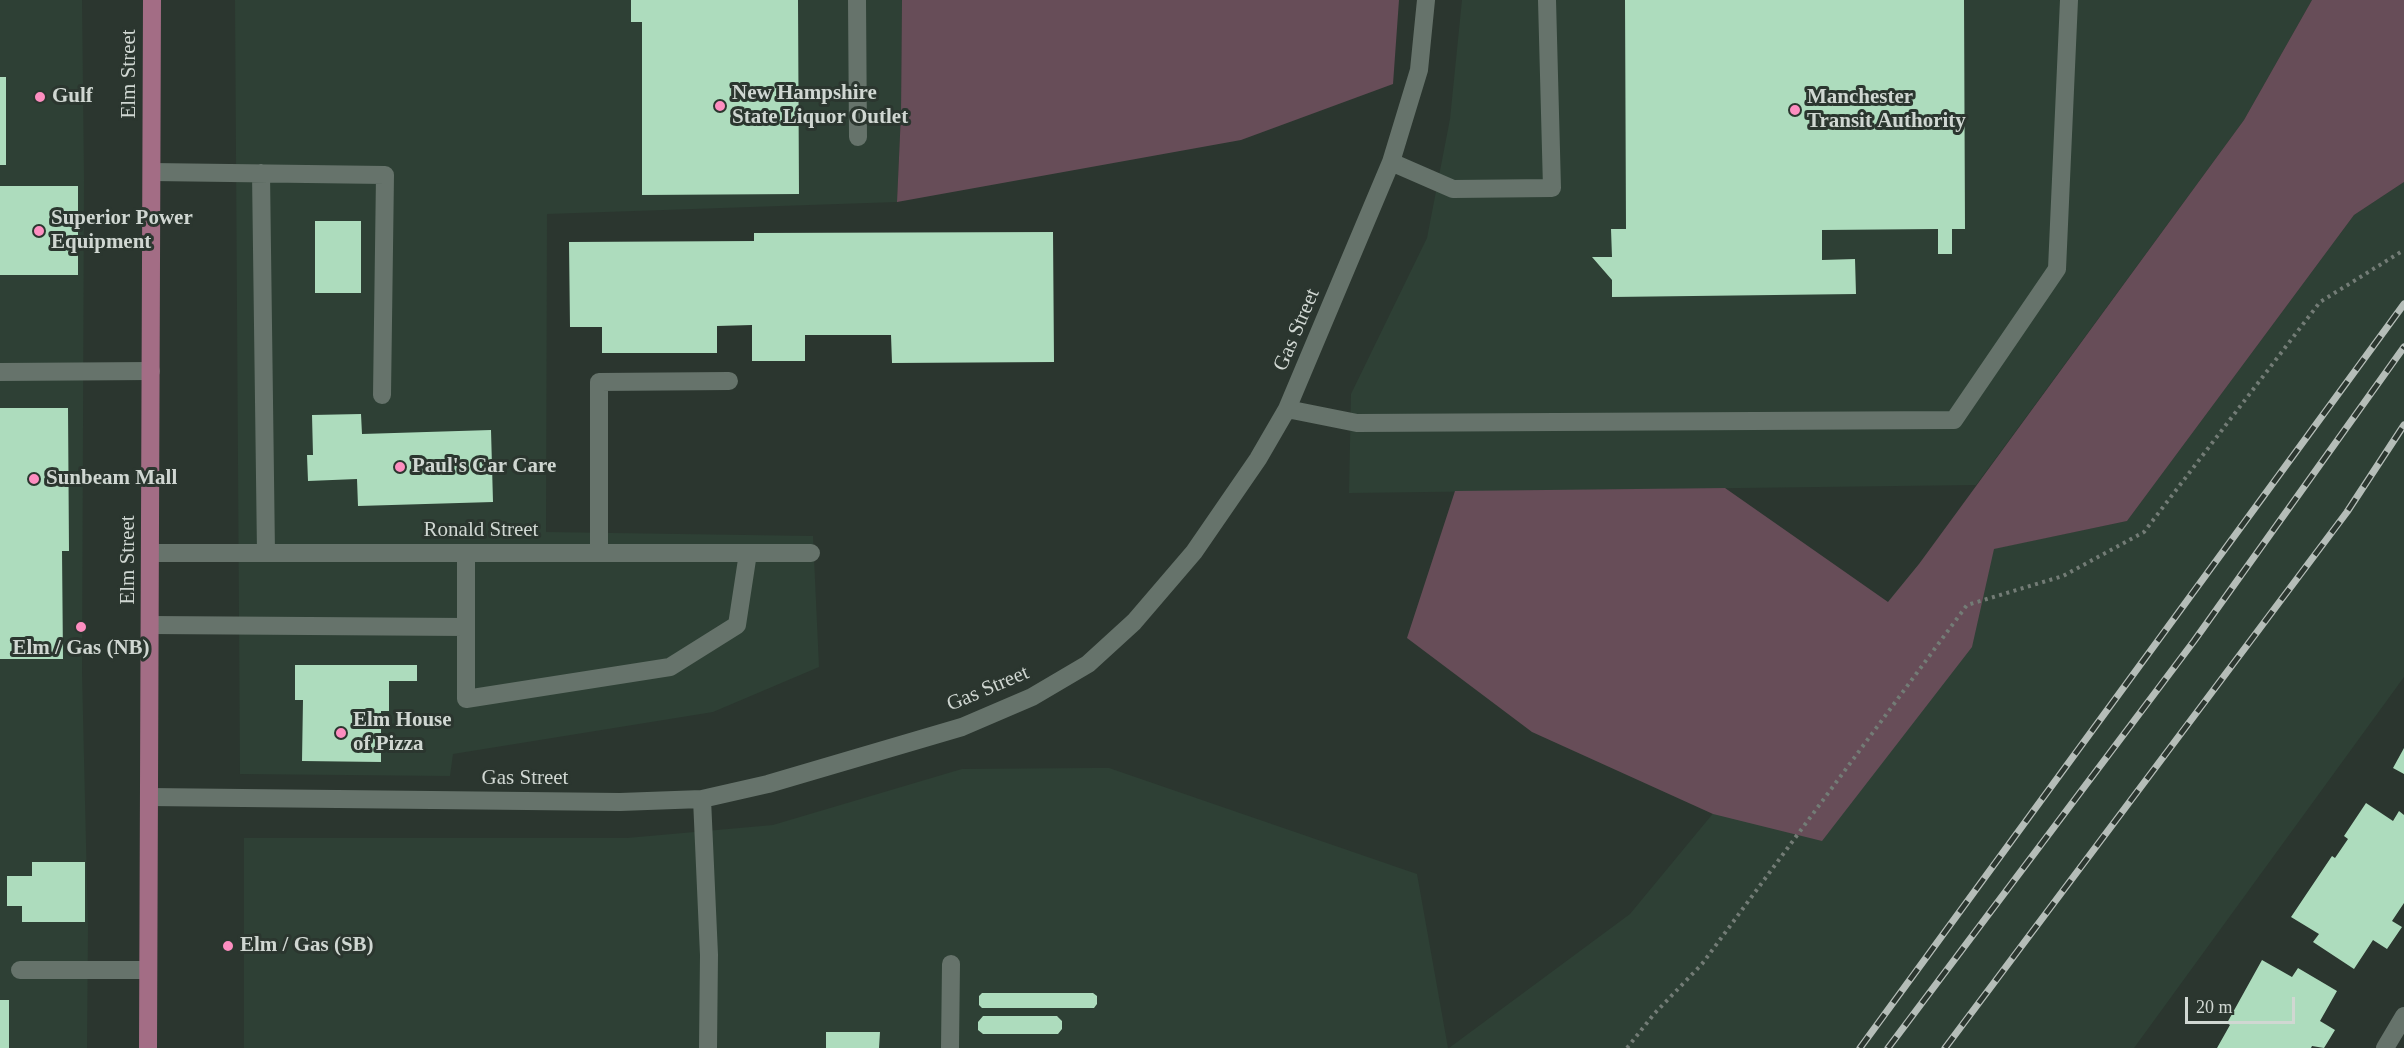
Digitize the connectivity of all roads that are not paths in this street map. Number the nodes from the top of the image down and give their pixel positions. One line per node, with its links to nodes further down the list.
1 (152, 0): 8 (main road, Elm Street)
2 (857, 0): 6 (street)
3 (1426, 0): 7 (street, Gas Street)
4 (1547, 0): 7 (street)
5 (2069, 0): 14 (street)
6 (858, 137)
7 (1391, 162): 14 (street, Gas Street)
8 (152, 171): 9 (street); 10 (main road, Elm Street)
9 (261, 173): 13 (street); 16 (street)
10 (151, 371): 11 (street); 15 (main road, Elm Street)
11 (0, 372)
12 (729, 381): 18 (street)
13 (382, 395)
14 (1287, 409): 24 (street, Gas Street)
15 (150, 553): 16 (street, Ronald Street); 21 (main road, Elm Street)
16 (266, 553): 17 (street, Ronald Street)
17 (466, 553): 18 (street, Ronald Street); 22 (street)
18 (599, 553): 19 (street, Ronald Street)
19 (748, 553): 20 (street, Ronald Street); 22 (street)
20 (811, 553)
21 (150, 625): 22 (street); 23 (main road, Elm Street)
22 (466, 627)
23 (149, 797): 24 (street, Gas Street); 27 (main road, Elm Street)
24 (702, 799): 30 (street)
25 (951, 964): 31 (street)
26 (20, 970): 27 (street)
27 (148, 970): 29 (main road, Elm Street)
28 (2404, 1016): 32 (street)
29 (148, 1048)
30 (708, 1048)
31 (950, 1048)
32 (2385, 1048)

